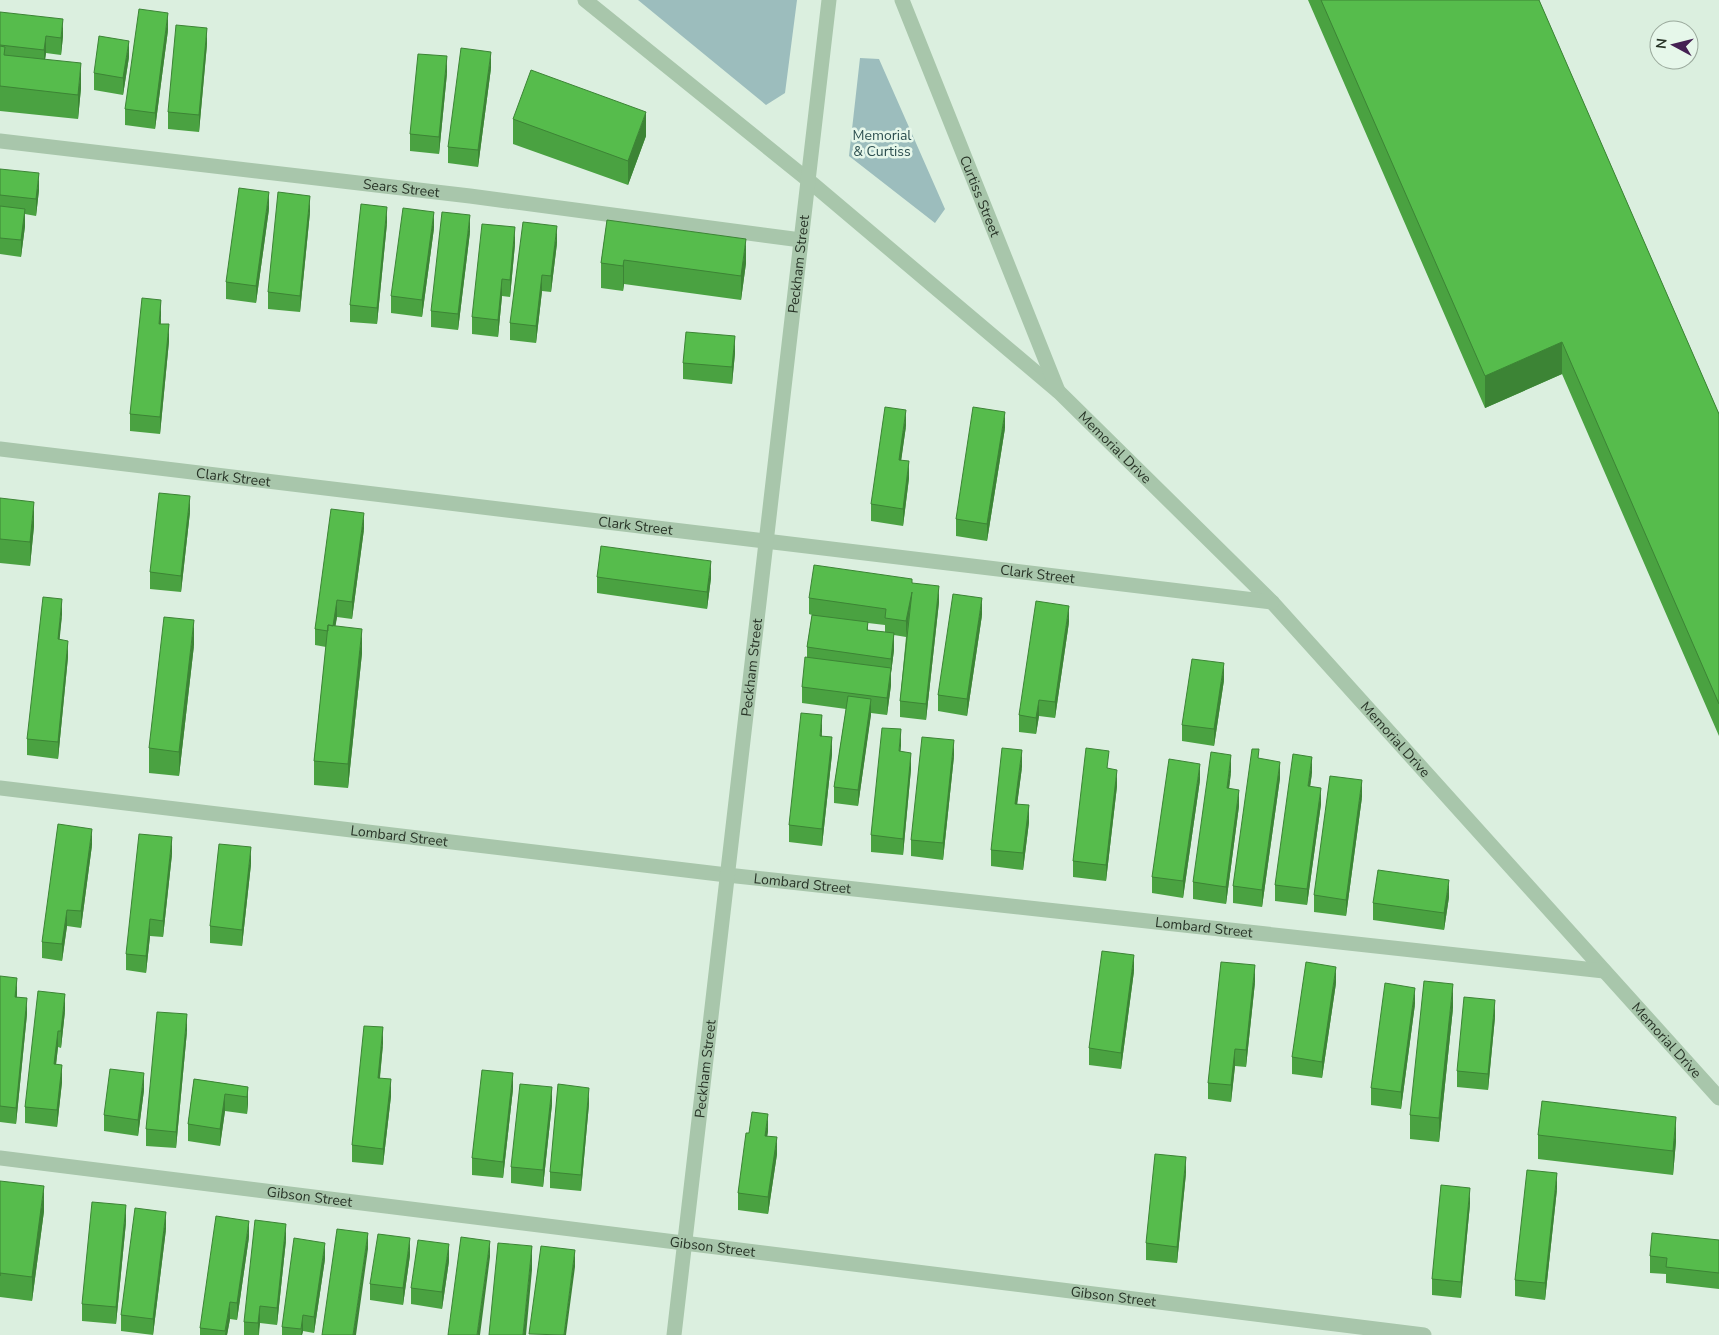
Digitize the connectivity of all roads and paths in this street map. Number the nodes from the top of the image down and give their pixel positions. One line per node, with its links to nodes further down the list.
1 (585, 0): 5 (street, Memorial Drive)
2 (829, 0): 5 (street, Peckham Street)
3 (902, 0): 7 (street, Curtiss Street)
4 (0, 141): 6 (street, Sears Street)
5 (808, 180): 6 (street, Peckham Street); 7 (street, Memorial Drive)
6 (802, 240): 9 (street, Peckham Street)
7 (1058, 392): 10 (street, Memorial Drive)
8 (0, 449): 9 (street, Clark Street)
9 (766, 542): 10 (street, Clark Street); 12 (street, Peckham Street)
10 (1272, 602): 13 (street, Memorial Drive)
11 (0, 788): 12 (street, Lombard Street)
12 (727, 875): 13 (street, Lombard Street); 16 (street, Peckham Street)
13 (1604, 971): 14 (street, Memorial Drive)
14 (1719, 1098)
15 (0, 1158): 16 (street, Gibson Street)
16 (684, 1242): 17 (street, Peckham Street); 18 (street, Gibson Street)
17 (674, 1335)
18 (1424, 1335)

